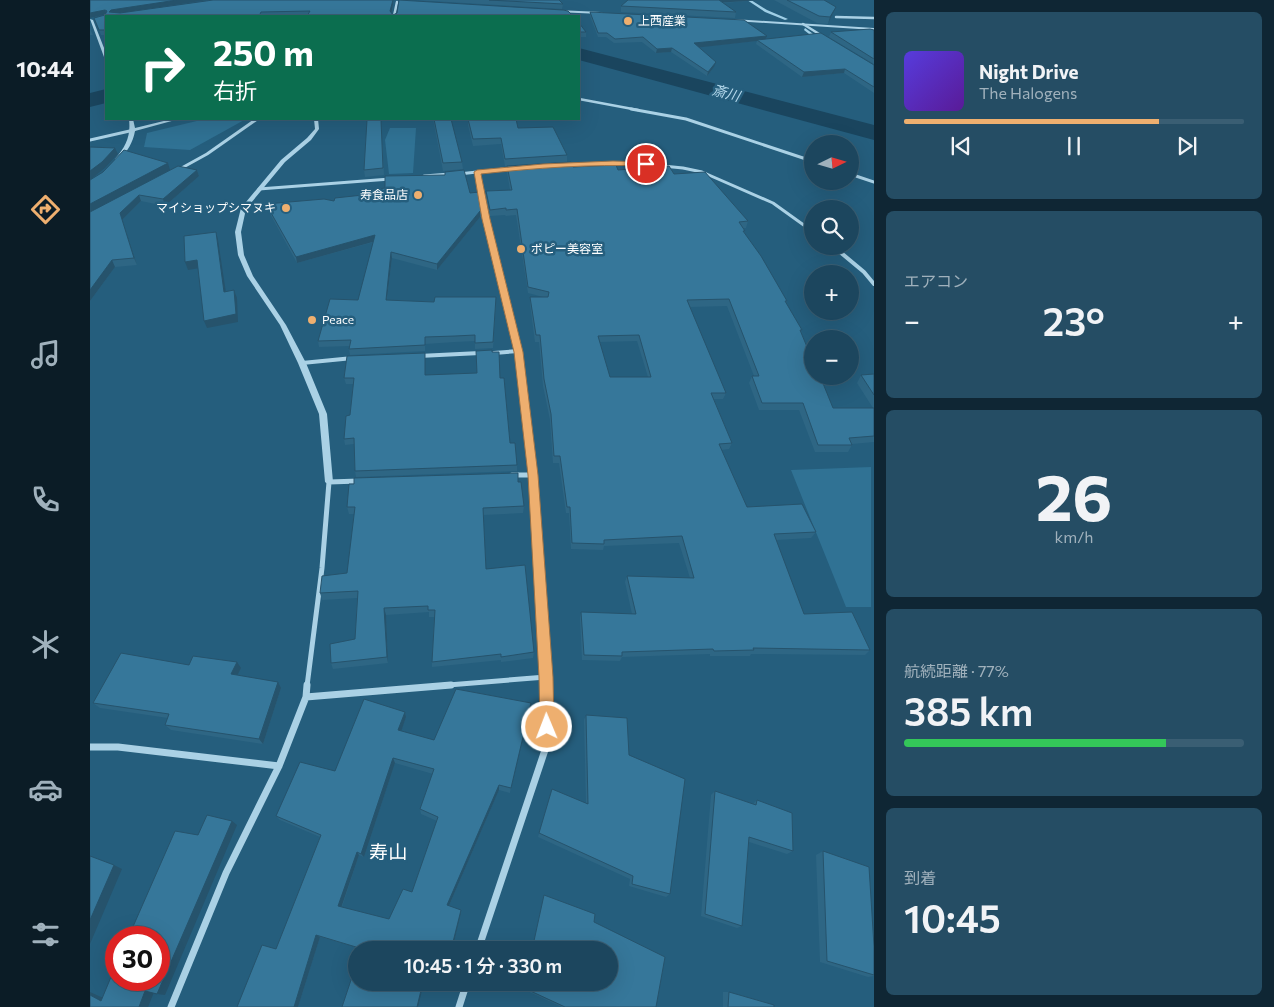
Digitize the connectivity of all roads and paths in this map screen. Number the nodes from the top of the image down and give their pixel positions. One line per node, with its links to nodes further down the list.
1 (387, 1): 2 (street)
2 (397, 2): 3 (street); 6 (street)
3 (407, 2)
4 (554, 10): 5 (street)
5 (604, 13)
6 (394, 15)
7 (836, 17): 8 (street)
8 (874, 18)
9 (99, 19): 10 (street)
10 (90, 20): 15 (street)
11 (723, 20): 12 (street)
12 (803, 24): 13 (street); 14 (street)
13 (874, 29)
14 (827, 39)
15 (105, 55)
16 (580, 99): 23 (street)
17 (131, 120): 21 (street)
18 (173, 120): 21 (street)
19 (256, 120): 28 (street)
20 (316, 120): 33 (street)
21 (134, 130): 22 (street); 24 (street)
22 (90, 140)
23 (804, 158)
24 (114, 164)
25 (564, 165): 34 (street)
26 (520, 168): 27 (street)
27 (477, 172): 29 (street); 37 (street)
28 (172, 173)
29 (417, 176)
30 (859, 177): 32 (street)
31 (400, 178): 33 (street)
32 (874, 182)
33 (259, 189): 40 (street)
34 (804, 225)
35 (844, 255): 36 (street)
36 (874, 284)
37 (518, 352): 38 (street); 41 (street)
38 (409, 356)
39 (359, 358): 40 (street)
40 (302, 362): 44 (street)
41 (533, 475): 42 (street); 45 (street)
42 (504, 476)
43 (368, 481): 44 (street)
44 (329, 482): 46 (street)
45 (546, 677): 46 (street); 49 (street)
46 (306, 697): 48 (street)
47 (90, 747): 48 (street)
48 (279, 766): 51 (street)
49 (481, 941)
50 (465, 991): 52 (street)
51 (171, 1007)
52 (459, 1007)

